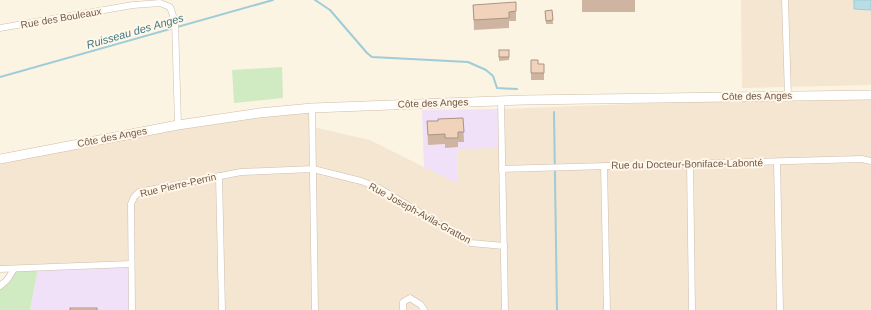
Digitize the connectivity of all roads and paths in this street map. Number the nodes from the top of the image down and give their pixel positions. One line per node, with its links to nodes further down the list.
1 (785, 0): 4 (street)
2 (0, 28): 7 (street, Rue des Bouleaux)
3 (871, 94): 4 (street, Côte des Anges)
4 (788, 96): 5 (street, Côte des Anges)
5 (500, 101): 6 (street, Côte des Anges); 14 (street)
6 (312, 108): 7 (street, Côte des Anges); 13 (street)
7 (178, 125): 8 (street, Côte des Anges)
8 (0, 159)
9 (871, 161): 10 (street, Rue du Docteur-Boniface-Labonté)
10 (777, 162): 11 (street, Rue du Docteur-Boniface-Labonté); 29 (street)
11 (690, 164): 12 (street, Rue du Docteur-Boniface-Labonté); 28 (street)
12 (604, 166): 14 (street, Rue du Docteur-Boniface-Labonté); 27 (street)
13 (313, 169): 15 (street, Rue Pierre-Perrin); 16 (street, Rue Joseph-Avila-Gratton); 23 (street)
14 (502, 169): 16 (street)
15 (219, 176): 17 (street, Rue Pierre-Perrin); 22 (street)
16 (504, 246): 26 (street)
17 (131, 264): 18 (street); 21 (street, Rue Pierre-Perrin)
18 (14, 268): 19 (street); 20 (street)
19 (0, 269)
20 (0, 286)
21 (132, 310)
22 (222, 310)
23 (315, 310)
24 (403, 310): 25 (street)
25 (424, 310)
26 (505, 310)
27 (607, 310)
28 (692, 310)
29 (780, 310)

